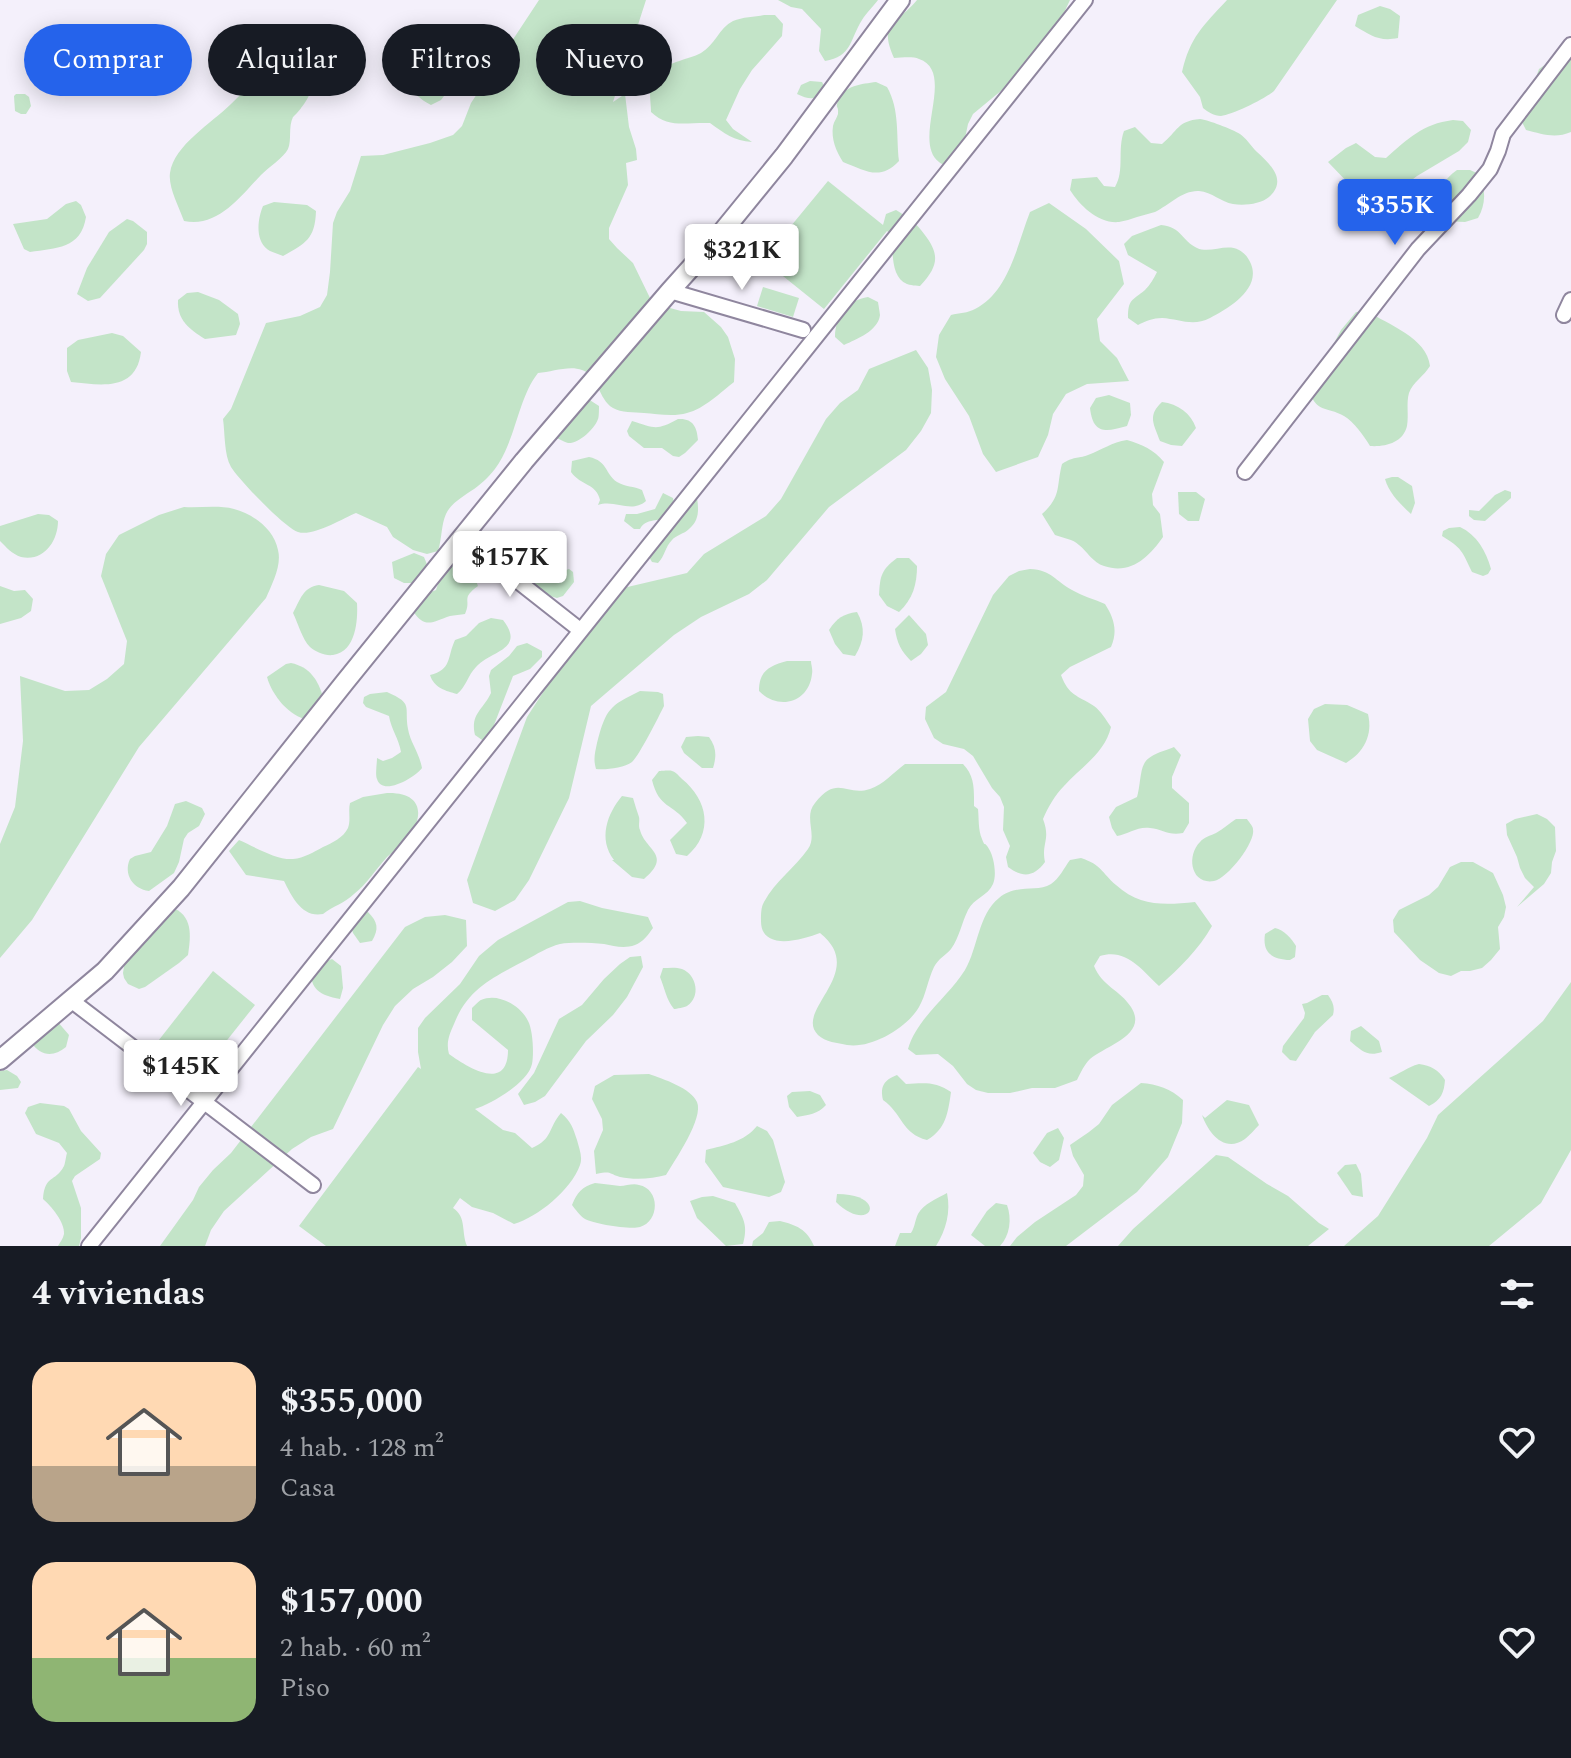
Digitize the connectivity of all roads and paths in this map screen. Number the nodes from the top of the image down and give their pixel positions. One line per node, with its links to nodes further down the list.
1 (900, 0): 4 (street)
2 (1085, 0): 10 (street)
3 (1571, 45): 8 (street)
4 (670, 291): 7 (street); 9 (street)
5 (1571, 300): 6 (street)
6 (1564, 315)
7 (803, 330)
8 (1245, 472)
9 (463, 538): 10 (street); 11 (street)
10 (580, 630): 13 (street)
11 (72, 1001): 12 (street); 13 (street)
12 (0, 1060)
13 (204, 1102): 14 (street); 15 (street)
14 (313, 1185)
15 (89, 1246)

